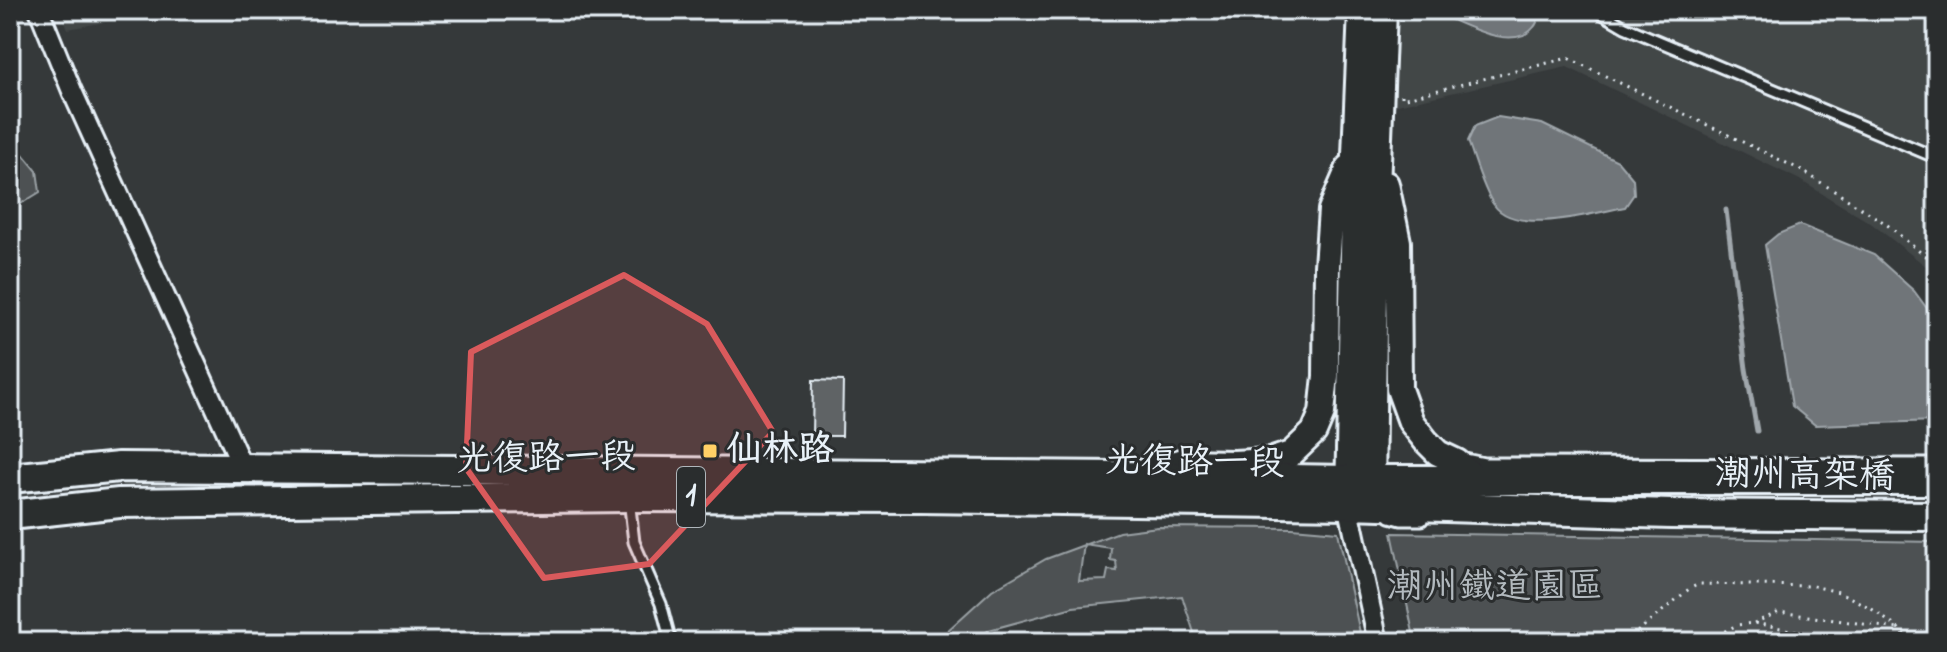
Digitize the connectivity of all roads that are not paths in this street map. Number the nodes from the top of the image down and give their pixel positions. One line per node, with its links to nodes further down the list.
1 (39, 10): 9 (street)
2 (1361, 10): 4 (street)
3 (1596, 10): 6 (lane)
4 (1376, 25): 5 (street)
5 (1367, 152): 7 (street); 10 (street); 15 (street)
6 (1937, 158)
7 (1438, 453): 8 (lane); 13 (street)
8 (1937, 464)
9 (243, 468): 11 (main road, 光復路一段 / 1); 14 (main road, 光復路一段 / 1)
10 (1120, 476): 14 (main road, 光復路一段 / 1); 15 (main road, 1)
11 (10, 478)
12 (1937, 480): 13 (main road, 潮州高架橋)
13 (1479, 481): 15 (main road, 潮州高架橋)
14 (629, 484): 15 (main road, 光復路一段 / 1); 16 (main road, 光復路一段 / 1); 21 (lane)
15 (1360, 493): 17 (main road, 潮州高架橋); 18 (lane); 22 (street)
16 (10, 515)
17 (1937, 516)
18 (1432, 520)
19 (1637, 524): 20 (lane)
20 (1716, 525)
21 (670, 642)
22 (1378, 642)

